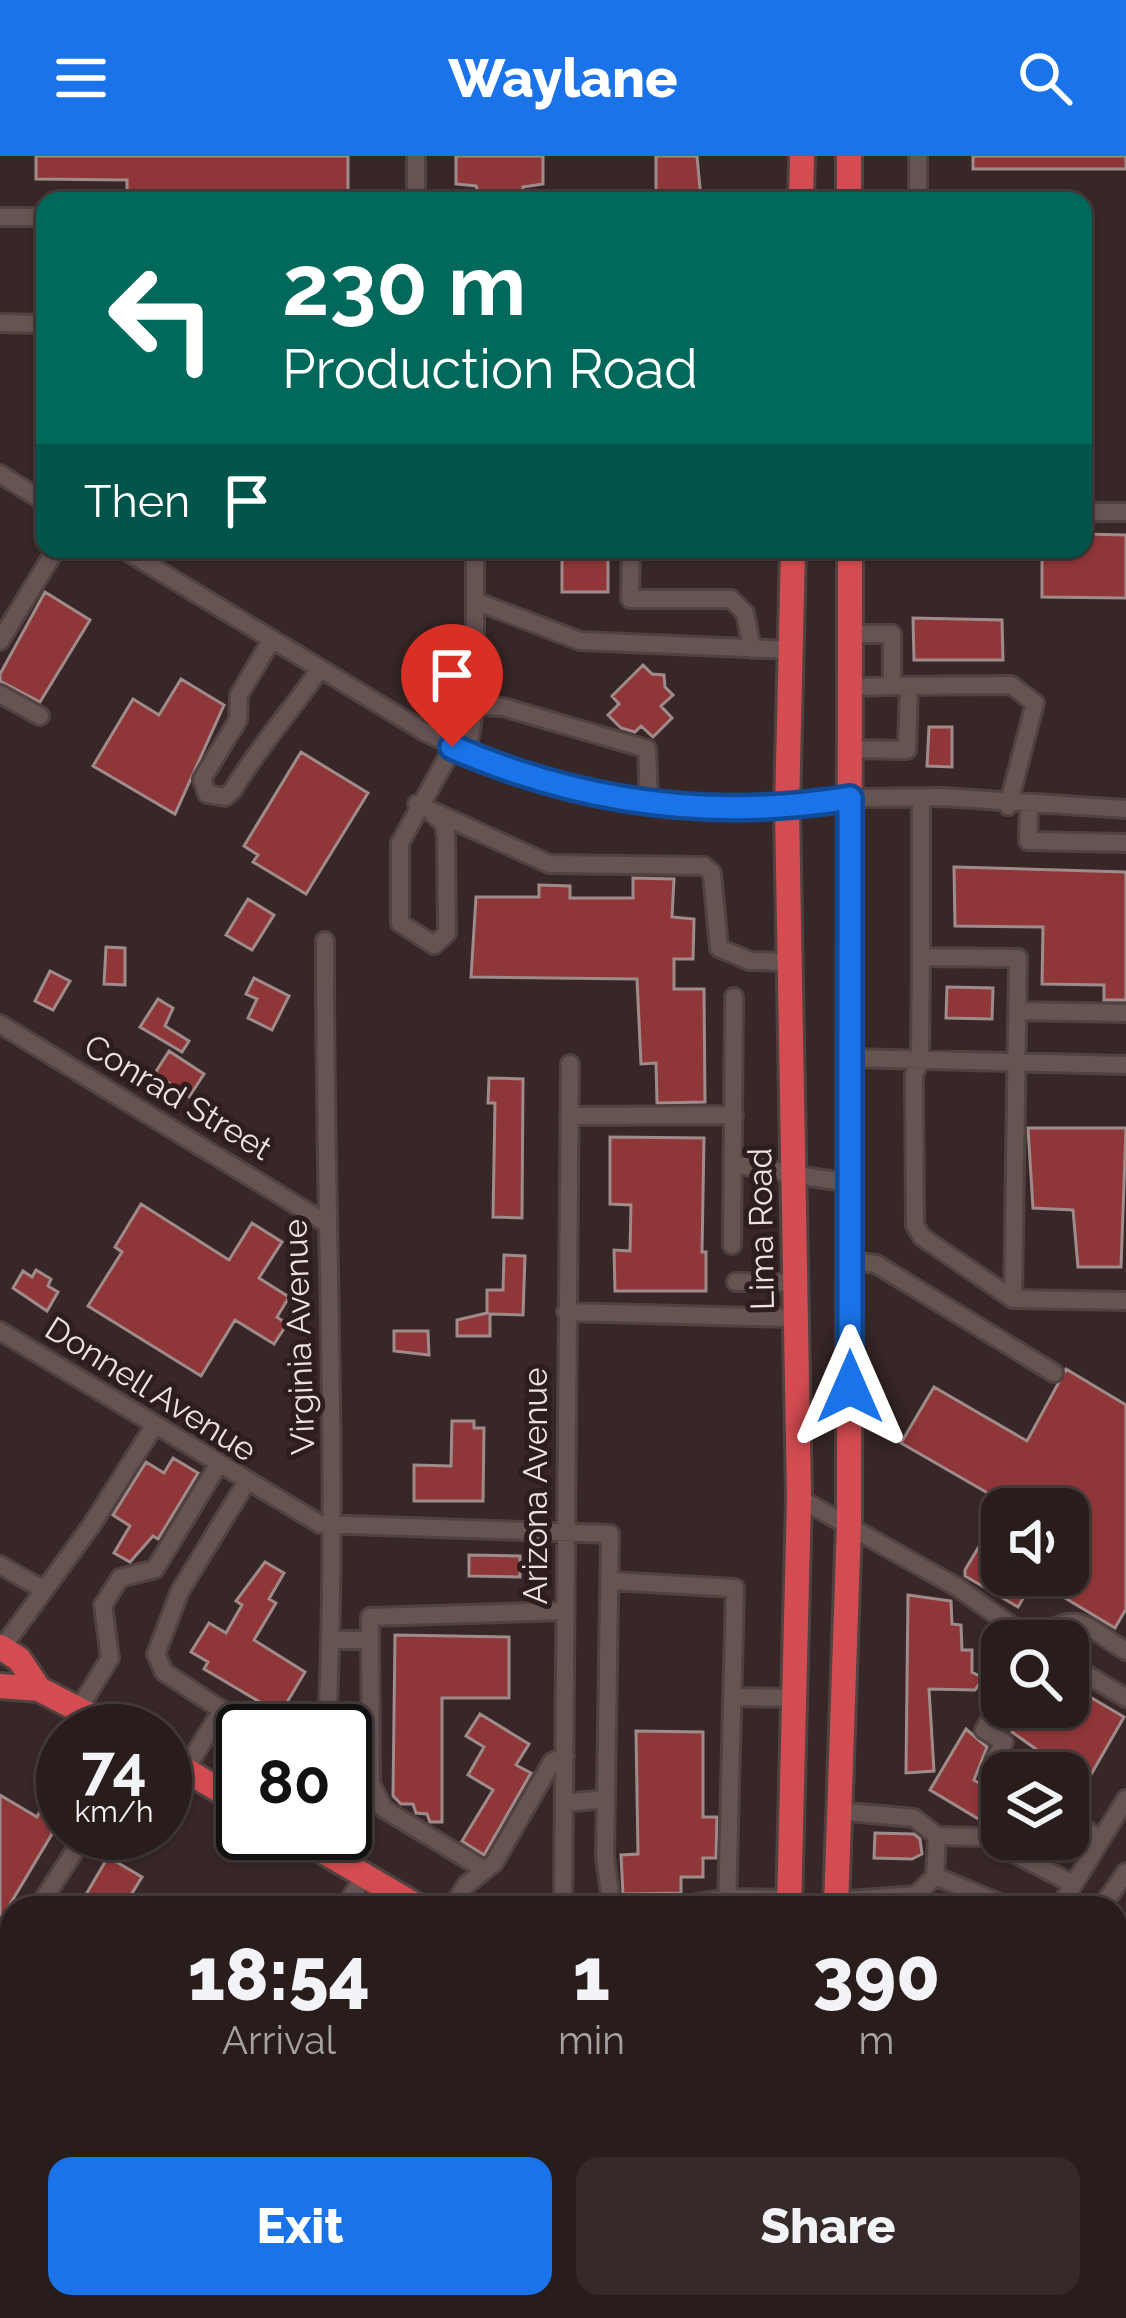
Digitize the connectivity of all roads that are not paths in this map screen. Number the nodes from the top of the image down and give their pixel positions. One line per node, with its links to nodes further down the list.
1 (416, 156): 5 (street)
2 (802, 156): 6 (highway)
3 (849, 156): 7 (highway)
4 (918, 156): 8 (street)
5 (416, 192)
6 (801, 192)
7 (849, 192)
8 (918, 192)
9 (0, 217): 10 (street)
10 (36, 217)
11 (0, 323): 12 (street)
12 (36, 324)
13 (0, 474): 14 (street)
14 (36, 496)
15 (1092, 512): 16 (street)
16 (1126, 512)
17 (51, 558): 26 (street)
18 (138, 558): 25 (street)
19 (476, 558): 23 (street)
20 (631, 558): 27 (street)
21 (793, 558): 28 (highway, Lima Road)
22 (850, 558): 24 (highway)
23 (475, 601): 27 (street); 33 (street)
24 (850, 634): 30 (street); 31 (highway)
25 (272, 639): 29 (street); 29 (street)
26 (0, 641)
27 (752, 649): 28 (street)
28 (791, 650): 43 (highway, Lima Road)
29 (320, 668): 36 (street)
30 (901, 686): 31 (street); 35 (street); 41 (street)
31 (850, 688): 35 (highway)
32 (0, 694): 34 (street)
33 (475, 706): 36 (street); 39 (street)
34 (40, 716)
35 (850, 748): 37 (highway)
36 (460, 750): 39 (street); 40 (street)
37 (850, 798): 38 (street); 43 (street); 53 (highway)
38 (921, 798): 41 (street); 47 (street)
39 (649, 802): 43 (street)
40 (417, 804): 40 (street); 48 (street)
41 (1008, 806): 42 (street)
42 (1029, 806): 44 (street); 45 (street)
43 (787, 808): 48 (highway, Lima Road)
44 (1126, 809)
45 (1126, 843)
46 (325, 941): 63 (street, Virginia Avenue)
47 (921, 957): 50 (street); 54 (street)
48 (790, 962): 61 (highway, Lima Road)
49 (734, 997): 58 (street)
50 (1018, 1011): 51 (street); 55 (street)
51 (1126, 1013)
52 (0, 1024): 63 (street, Conrad Street)
53 (850, 1058): 54 (street); 62 (highway)
54 (920, 1060): 55 (street); 68 (street)
55 (1017, 1062): 57 (street); 68 (street)
56 (570, 1064): 59 (street, Arizona Avenue)
57 (1126, 1065)
58 (734, 1115): 59 (street); 60 (street)
59 (569, 1116): 70 (street, Arizona Avenue)
60 (733, 1165): 61 (street); 64 (street)
61 (793, 1179): 62 (street); 67 (highway, Lima Road)
62 (850, 1182): 65 (highway)
63 (324, 1222): 79 (street, Virginia Avenue)
64 (733, 1245)
65 (850, 1262): 73 (street); 78 (highway)
66 (736, 1282): 67 (street)
67 (795, 1282): 71 (highway, Lima Road)
68 (1012, 1299): 69 (street)
69 (1126, 1300)
70 (566, 1312): 71 (street); 80 (street, Arizona Avenue)
71 (795, 1318): 77 (highway, Lima Road)
72 (0, 1330): 74 (street, Donnell Avenue)
73 (1054, 1373)
74 (154, 1426): 75 (street, Donnell Avenue); 83 (street)
75 (218, 1466): 76 (street, Donnell Avenue); 98 (street)
76 (246, 1483): 79 (street, Donnell Avenue); 101 (street)
77 (799, 1498): 78 (street); 95 (highway, Lima Road)
78 (849, 1523): 85 (street); 111 (highway)
79 (336, 1527): 80 (street); 87 (street, Virginia Avenue)
80 (567, 1533): 82 (street); 84 (street, Arizona Avenue)
81 (0, 1564): 83 (street)
82 (610, 1581): 94 (street); 109 (street)
83 (44, 1590): 89 (street)
84 (566, 1611): 88 (street); 106 (street, Arizona Avenue)
85 (1004, 1620)
86 (1089, 1628): 90 (street)
87 (331, 1640): 88 (street); 99 (street, Virginia Avenue)
88 (370, 1640): 100 (street)
89 (1, 1648): 93 (highway)
90 (1126, 1650)
91 (1089, 1676): 96 (street)
92 (0, 1686): 93 (highway)
93 (39, 1689): 97 (highway)
94 (734, 1697): 95 (street); 127 (street)
95 (793, 1698): 128 (highway, Lima Road)
96 (1126, 1698)
97 (73, 1704)
98 (82, 1704)
99 (325, 1704)
100 (371, 1704)
101 (216, 1706)
102 (216, 1717): 104 (street)
103 (986, 1728): 105 (street)
104 (192, 1744)
105 (999, 1752)
106 (565, 1756): 110 (street, Arizona Avenue); 117 (street)
107 (372, 1786): 117 (street)
108 (1126, 1798): 114 (street)
109 (606, 1799): 110 (street); 126 (street)
110 (564, 1803): 125 (street, Arizona Avenue)
111 (839, 1811): 113 (street); 129 (highway)
112 (1089, 1832): 114 (street)
113 (937, 1836): 119 (street); 120 (street)
114 (1101, 1839): 120 (street)
115 (69, 1860): 121 (street)
116 (340, 1860): 118 (highway)
117 (485, 1870): 124 (street)
118 (364, 1875): 122 (street); 123 (highway)
119 (935, 1876): 130 (street); 131 (street)
120 (1073, 1884): 132 (street)
121 (46, 1896)
122 (352, 1896)
123 (400, 1896)
124 (462, 1896)
125 (563, 1896)
126 (611, 1896)
127 (727, 1896)
128 (789, 1896)
129 (836, 1896)
130 (912, 1896)
131 (980, 1896)
132 (1066, 1896)

